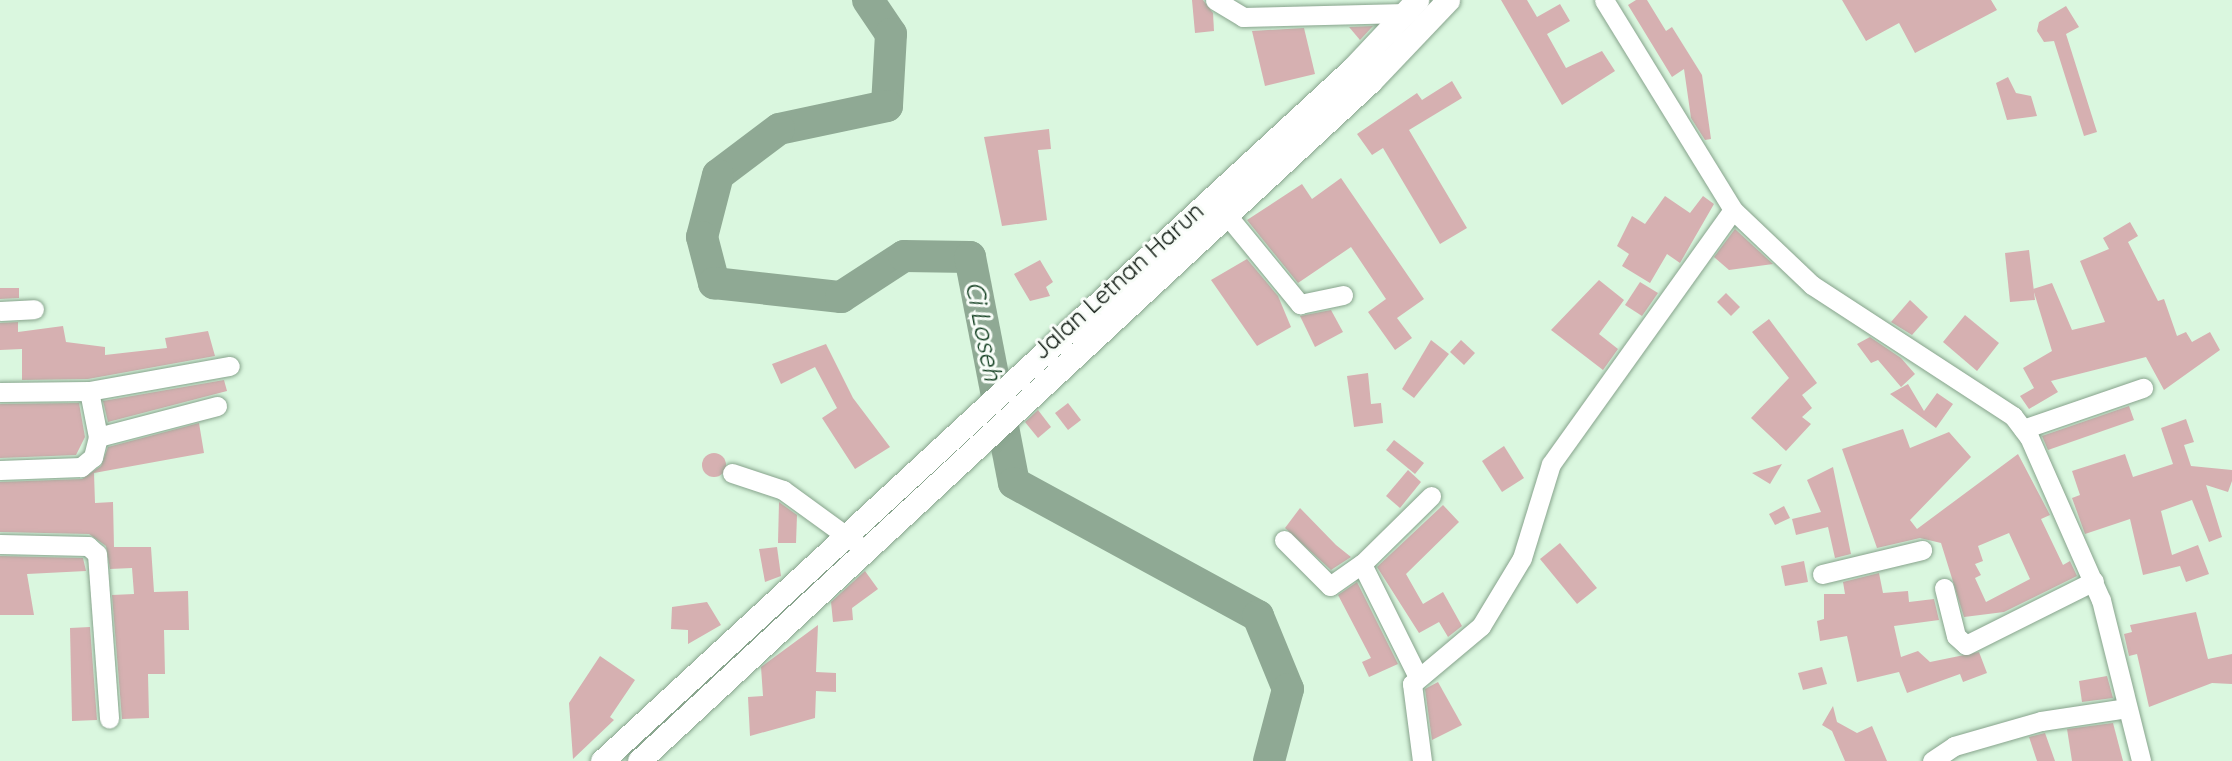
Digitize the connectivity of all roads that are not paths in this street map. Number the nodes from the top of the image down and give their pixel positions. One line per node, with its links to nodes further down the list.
1 (1214, 0): 4 (street)
2 (1448, 0): 6 (main road, Jalan Letnan Harun)
3 (1604, 0): 5 (street)
4 (1411, 7): 20 (main road, Jalan Letnan Harun)
5 (1733, 210): 15 (street); 29 (street)
6 (1226, 214): 7 (street); 24 (main road, Jalan Letnan Harun)
7 (1343, 295)
8 (34, 309): 9 (street)
9 (0, 311)
10 (230, 366): 12 (street)
11 (2143, 388): 15 (street)
12 (89, 391): 13 (street); 16 (street)
13 (0, 392)
14 (217, 405): 16 (street)
15 (2023, 429): 27 (street)
16 (98, 438): 17 (street)
17 (0, 470)
18 (733, 473): 20 (street)
19 (1431, 496): 25 (street)
20 (847, 534): 24 (street); 32 (main road, Jalan Letnan Harun)
21 (1284, 540): 25 (street)
22 (0, 544): 31 (street)
23 (1922, 550): 26 (street)
24 (865, 551): 33 (main road, Jalan Letnan Harun)
25 (1362, 564): 29 (street)
26 (1822, 574)
27 (2094, 581): 28 (street); 30 (street)
28 (1944, 588)
29 (1417, 675): 34 (street)
30 (2127, 708): 35 (street); 36 (street)
31 (109, 719)
32 (602, 761)
33 (639, 761)
34 (1422, 761)
35 (1932, 761)
36 (2141, 761)

